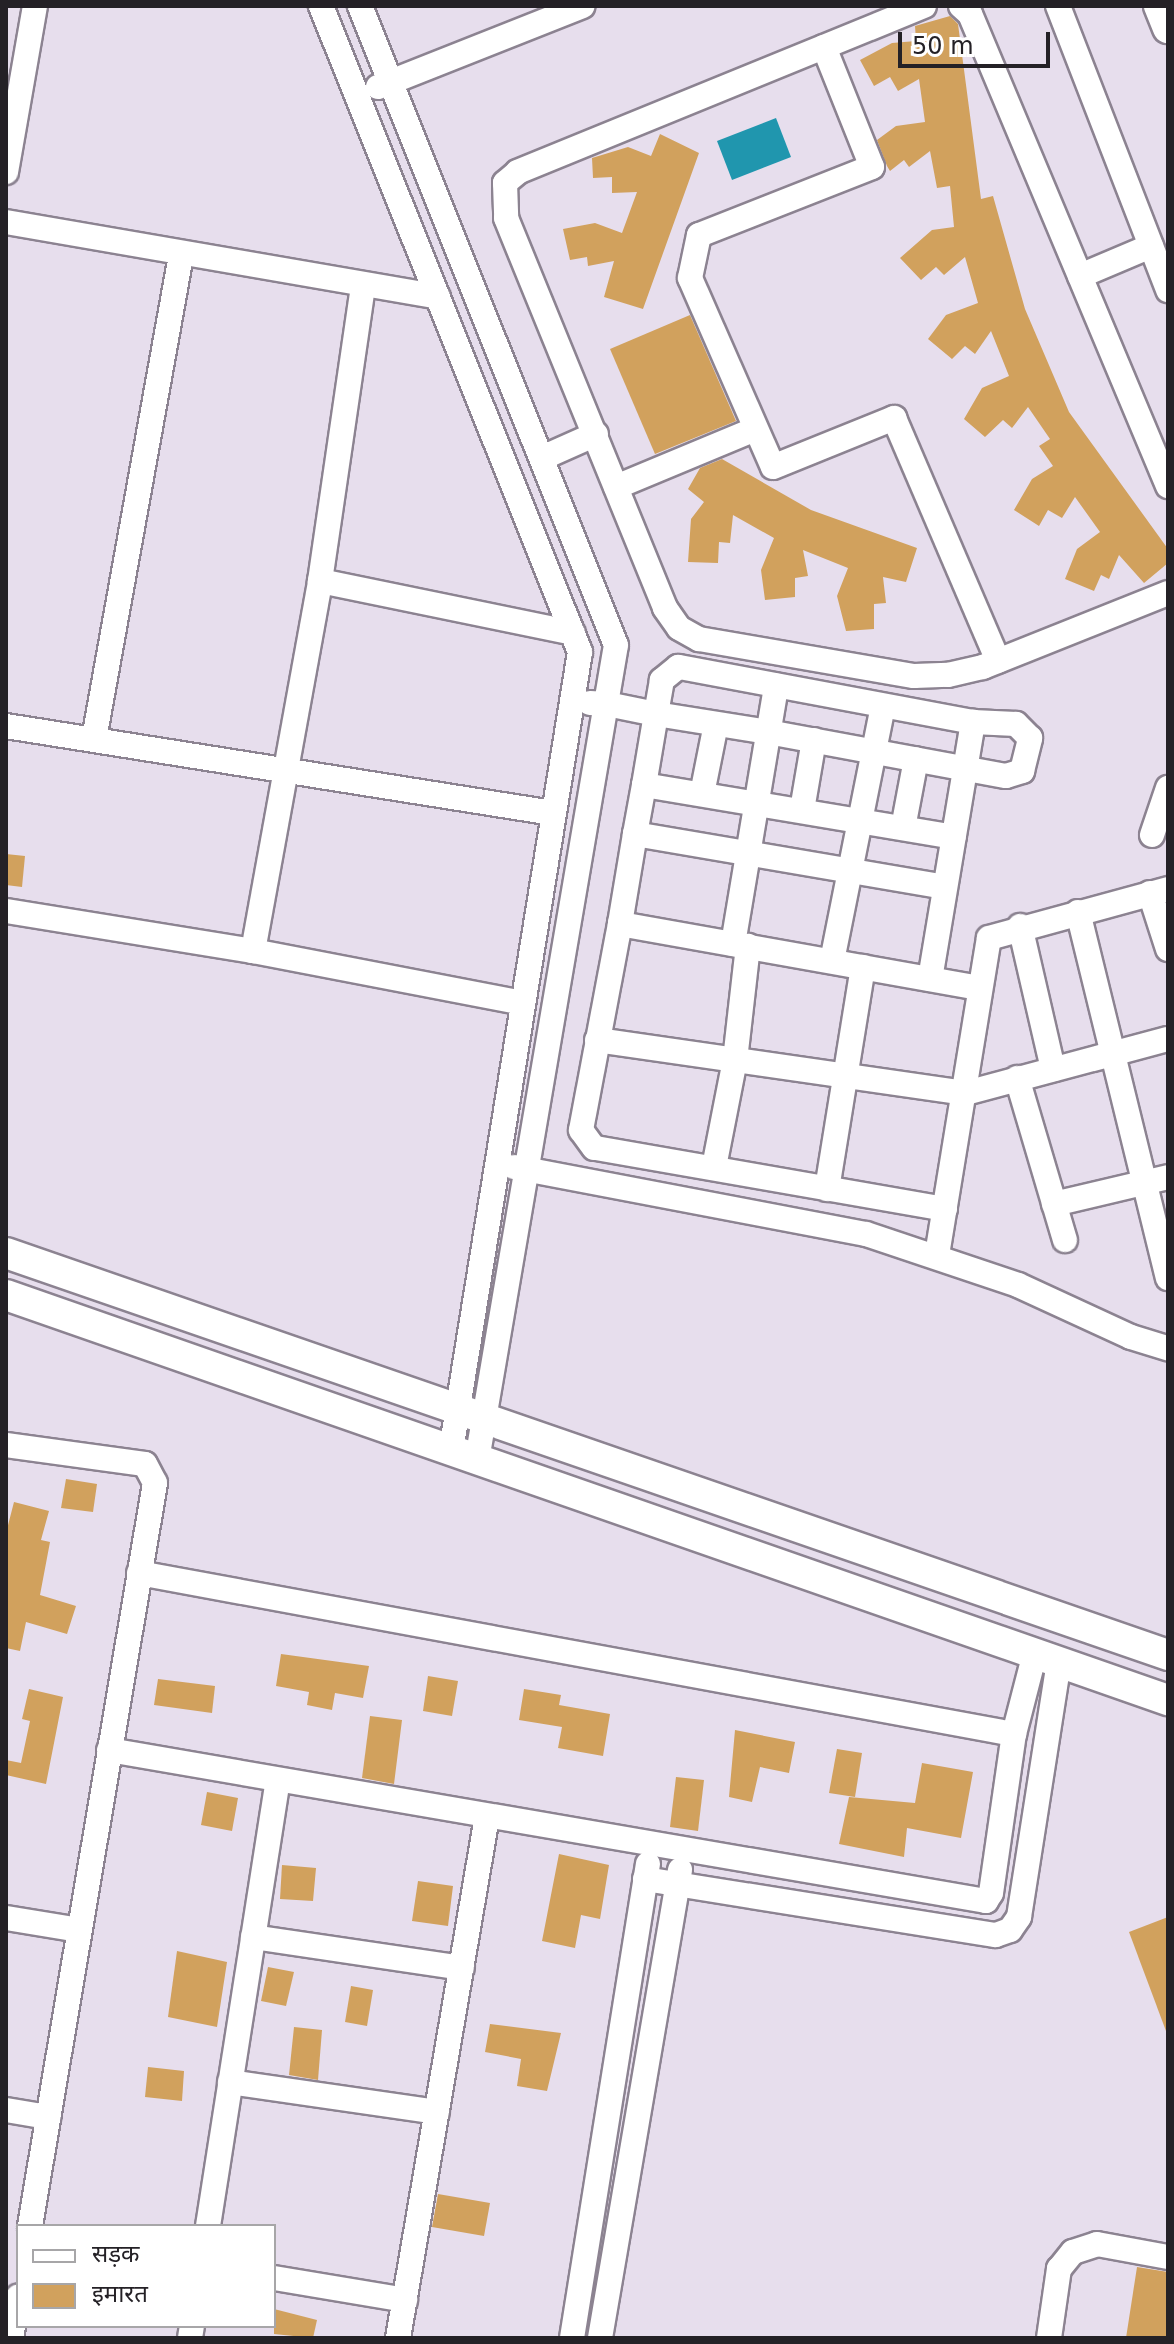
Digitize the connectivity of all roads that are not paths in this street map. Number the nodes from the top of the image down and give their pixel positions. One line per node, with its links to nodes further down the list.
1 (35, 6): 13 (street)
2 (321, 6): 12 (street)
3 (360, 6): 11 (street)
4 (583, 6): 11 (street)
5 (924, 6): 10 (street)
6 (961, 6): 17 (street)
7 (1058, 6): 15 (street)
8 (1159, 6): 9 (street)
9 (1168, 28)
10 (824, 47): 21 (street); 22 (street)
11 (391, 82): 12 (street); 23 (street)
12 (357, 95): 20 (street)
13 (6, 172)
14 (6, 222): 16 (street)
15 (1151, 246): 17 (street); 19 (street)
16 (181, 254): 18 (street); 39 (street)
17 (1080, 276): 24 (street)
18 (363, 286): 20 (street); 26 (street)
19 (1168, 290)
20 (438, 297): 28 (street)
21 (755, 429): 25 (street); 29 (street)
22 (596, 434): 23 (street); 25 (street)
23 (542, 458): 32 (street)
24 (1168, 486)
25 (616, 487): 29 (street)
26 (320, 581): 28 (street); 44 (street)
27 (1168, 593): 29 (street)
28 (573, 633): 31 (street)
29 (998, 661)
30 (776, 686): 33 (street); 34 (street); 38 (street)
31 (572, 701): 32 (street); 50 (street)
32 (607, 704): 34 (street); 82 (street)
33 (883, 706): 35 (street); 41 (street)
34 (656, 714): 36 (street); 45 (street)
35 (973, 722): 43 (street); 43 (street)
36 (716, 724): 38 (street); 47 (street)
37 (6, 726): 39 (street)
38 (768, 732): 40 (street); 48 (street)
39 (94, 739): 44 (street)
40 (814, 740): 41 (street); 49 (street)
41 (874, 751): 42 (street); 51 (street)
42 (916, 759): 43 (street); 52 (street)
43 (966, 768): 55 (street)
44 (284, 770): 50 (street); 66 (street)
45 (644, 785): 47 (street); 53 (street)
46 (1168, 788): 54 (street)
47 (702, 794): 48 (street)
48 (757, 801): 49 (street); 56 (street)
49 (802, 810): 51 (street)
50 (553, 813): 71 (street)
51 (860, 821): 52 (street); 57 (street)
52 (903, 828): 55 (street)
53 (635, 834): 56 (street); 62 (street)
54 (1152, 835)
55 (954, 837): 58 (street)
56 (748, 854): 57 (street); 64 (street)
57 (850, 872): 58 (street); 67 (street)
58 (945, 887): 69 (street)
59 (1159, 891): 61 (street); 65 (street)
60 (6, 911): 66 (street)
61 (1078, 912): 63 (street); 74 (street)
62 (620, 924): 64 (street); 73 (street)
63 (1020, 926): 70 (street); 76 (street)
64 (741, 945): 67 (street); 75 (street)
65 (1168, 949)
66 (253, 951): 71 (street)
67 (832, 961): 68 (street)
68 (863, 967): 69 (street); 77 (street)
69 (930, 979): 70 (street)
70 (979, 988): 79 (street)
71 (523, 1003): 80 (street)
72 (1168, 1039): 74 (street)
73 (597, 1040): 75 (street); 81 (street)
74 (1114, 1054): 76 (street); 84 (street)
75 (735, 1060): 77 (street); 81 (street)
76 (1053, 1069): 78 (street)
77 (846, 1076): 79 (street); 85 (street)
78 (1017, 1078): 79 (street); 86 (street)
79 (966, 1093): 87 (street)
80 (497, 1162): 82 (street); 94 (street)
81 (714, 1167): 85 (street)
82 (527, 1170): 90 (street); 94 (street)
83 (1168, 1177): 84 (street)
84 (1143, 1183): 86 (street); 91 (street)
85 (827, 1189): 87 (street)
86 (1054, 1204): 88 (street)
87 (945, 1209): 90 (street)
88 (1065, 1240)
89 (6, 1253): 94 (street)
90 (937, 1255): 93 (street)
91 (1168, 1278)
92 (6, 1295): 96 (street)
93 (1168, 1348)
94 (470, 1414): 96 (street); 98 (street)
95 (6, 1445): 97 (street)
96 (464, 1455): 99 (street)
97 (139, 1573): 101 (street); 102 (street)
98 (1168, 1655)
99 (1047, 1657): 100 (street); 101 (street); 112 (street)
100 (1168, 1700)
101 (1014, 1734): 109 (street)
102 (109, 1750): 103 (street); 111 (street)
103 (278, 1780): 104 (street); 113 (street)
104 (487, 1817): 105 (street); 114 (street)
105 (651, 1846): 106 (street); 107 (street)
106 (683, 1851): 108 (street); 109 (street)
107 (645, 1879): 108 (street); 127 (street)
108 (678, 1885): 112 (street); 128 (street)
109 (986, 1901): 112 (street)
110 (6, 1918): 111 (street)
111 (79, 1930): 118 (street)
112 (1010, 1930)
113 (253, 1937): 114 (street); 115 (street)
114 (462, 1968): 117 (street)
115 (230, 2082): 117 (street); 120 (street)
116 (6, 2110): 118 (street)
117 (437, 2112): 123 (street)
118 (48, 2117): 119 (street)
119 (30, 2224)
120 (208, 2224)
121 (1168, 2257): 129 (street)
122 (276, 2278): 123 (street)
123 (405, 2300): 126 (street)
124 (16, 2309): 125 (street)
125 (11, 2338)
126 (398, 2338)
127 (572, 2338)
128 (600, 2338)
129 (1049, 2338)

